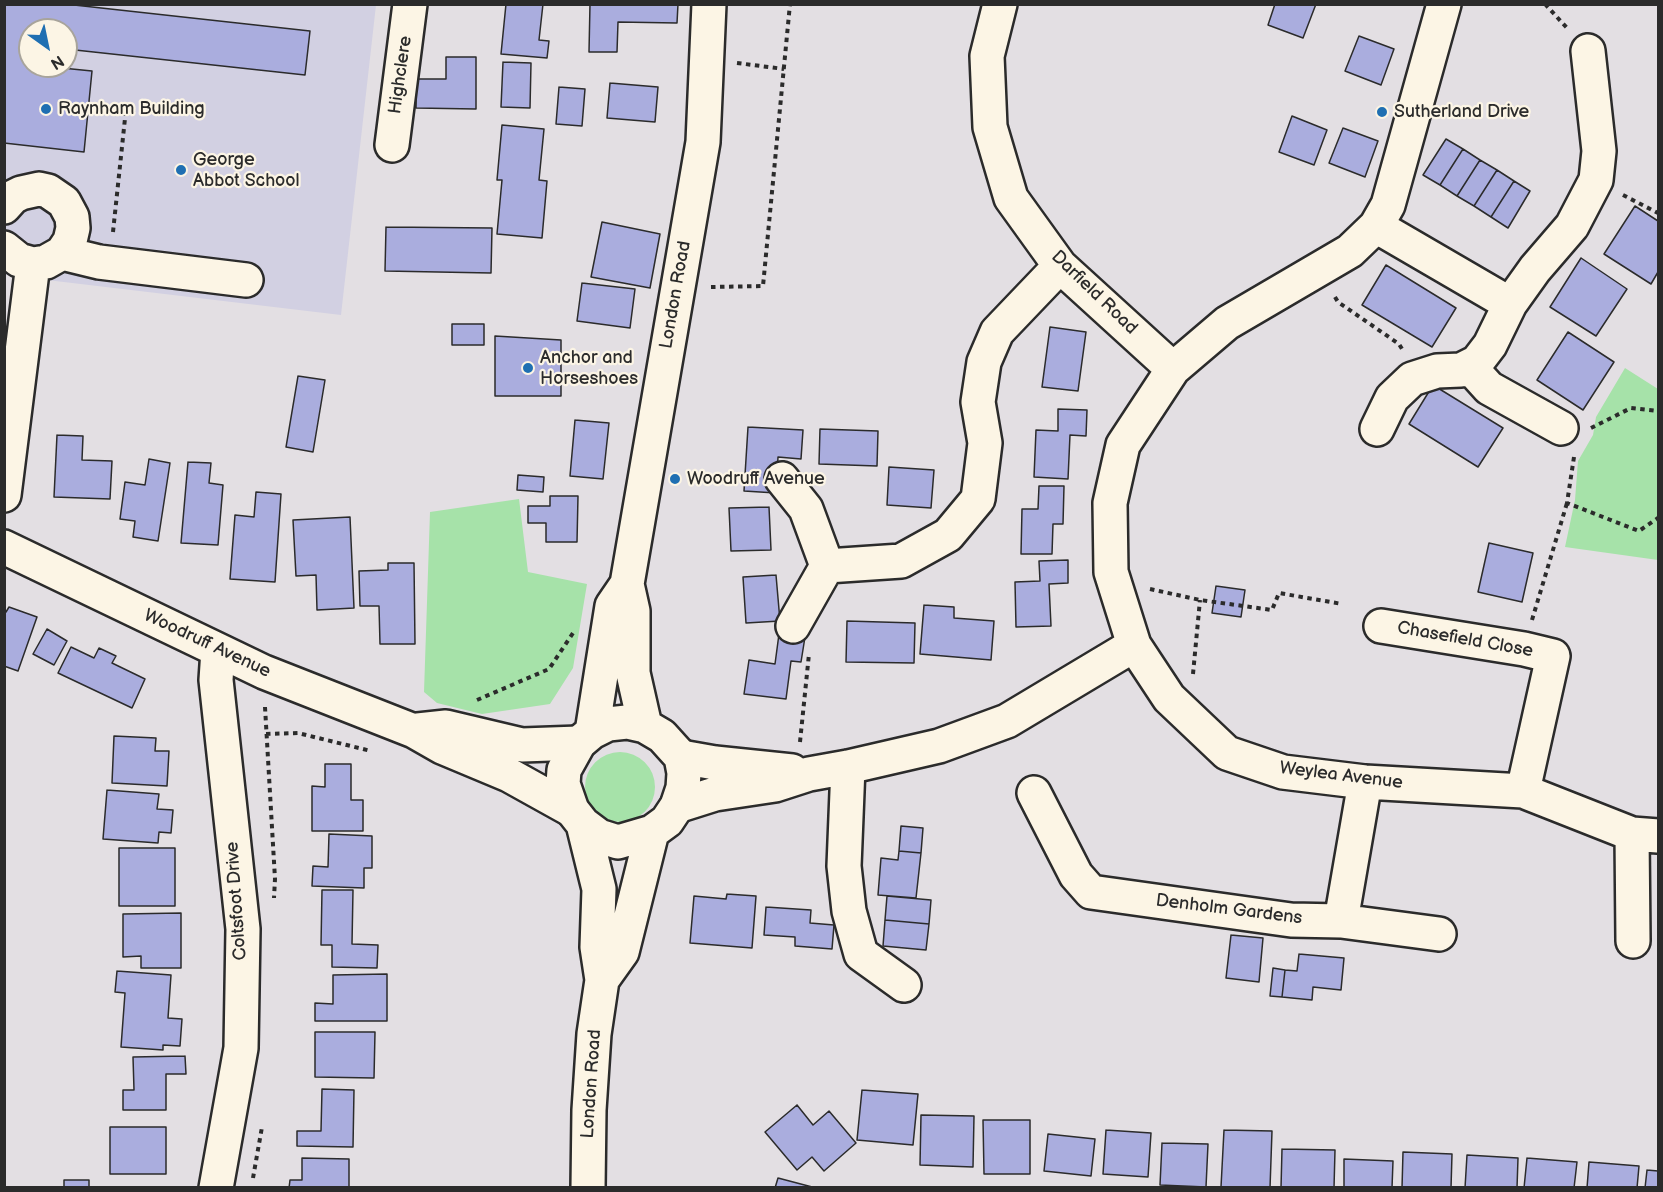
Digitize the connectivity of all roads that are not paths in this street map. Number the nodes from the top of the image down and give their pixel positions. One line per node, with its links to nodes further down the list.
1 (410, 4): 6 (street, Highclere)
2 (709, 4): 22 (street, London Road)
3 (1000, 4): 11 (street, Darfield Road)
4 (1438, 6): 8 (street)
5 (1588, 51): 13 (street)
6 (392, 145)
7 (4, 207): 10 (street)
8 (1376, 226): 13 (street); 15 (street)
9 (4, 248): 10 (street)
10 (47, 259): 12 (street); 19 (street)
11 (1060, 266): 15 (street, Darfield Road); 21 (street)
12 (246, 280)
13 (1510, 304): 14 (street)
14 (1470, 367): 16 (street); 17 (street)
15 (1173, 369): 25 (street)
16 (1377, 429)
17 (1574, 437)
18 (782, 478): 21 (street)
19 (4, 495)
20 (4, 547): 26 (street, Woodruff Avenue)
21 (827, 566): 23 (street)
22 (627, 584): 27 (street, London Road); 29 (street, London Road)
23 (797, 620)
24 (1381, 626): 34 (street, Chasefield Close)
25 (1134, 645): 31 (street); 33 (street, Weylea Avenue)
26 (218, 650): 28 (street, Woodruff Avenue); 45 (street, Coltsfoot Drive)
27 (645, 726): 29 (street); 30 (street)
28 (414, 731): 29 (street, Woodruff Avenue); 37 (street, Woodruff Avenue)
29 (585, 737): 37 (street)
30 (681, 757): 32 (street); 36 (street)
31 (848, 767): 32 (street); 44 (street)
32 (799, 772): 36 (street)
33 (1365, 782): 34 (street, Weylea Avenue); 40 (street)
34 (1522, 791): 39 (street, Weylea Avenue)
35 (1034, 793): 40 (street, Denholm Gardens)
36 (677, 806): 38 (street)
37 (578, 817): 38 (street); 43 (street, London Road)
38 (652, 832): 43 (street, London Road)
39 (1645, 835): 42 (street)
40 (1341, 921): 41 (street, Denholm Gardens)
41 (1438, 934)
42 (1633, 941)
43 (602, 980): 46 (street, London Road)
44 (904, 985)
45 (216, 1188)
46 (588, 1188)

